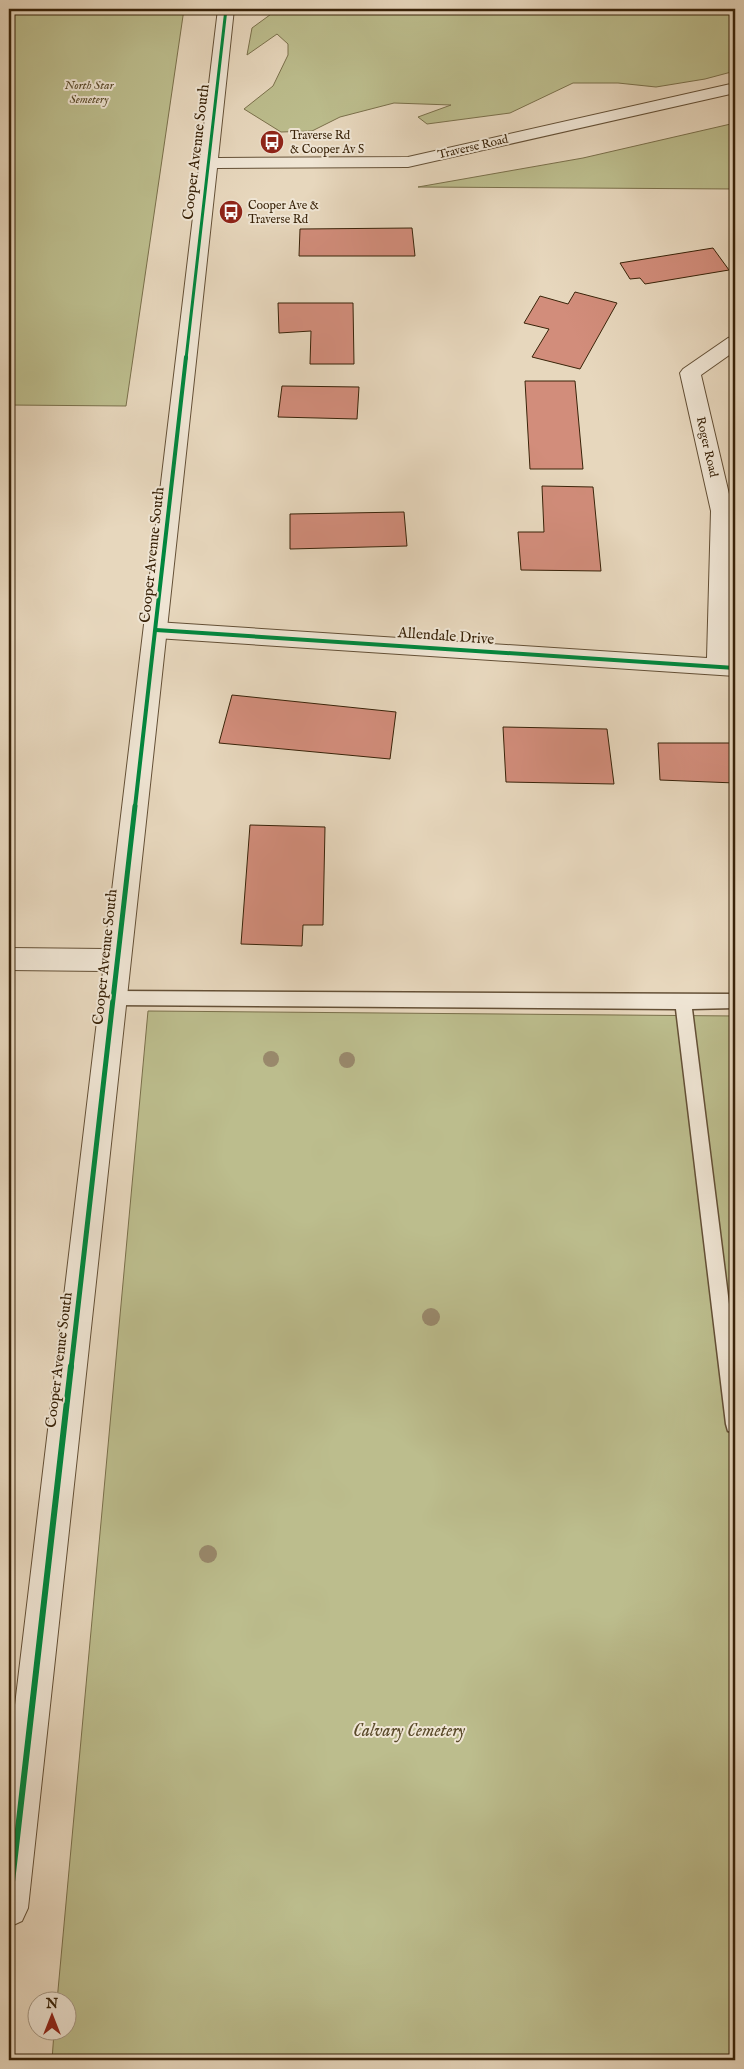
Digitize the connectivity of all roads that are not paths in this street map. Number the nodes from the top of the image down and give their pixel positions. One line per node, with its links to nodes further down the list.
1 (226, 9): 3 (street, Cooper Avenue South)
2 (735, 88): 3 (street, Traverse Road)
3 (207, 163): 5 (street, Cooper Avenue South)
4 (735, 342): 6 (street, Roger Road)
5 (156, 630): 6 (street, Allendale Drive); 8 (street, Cooper Avenue South)
6 (726, 667)
7 (9, 959): 8 (street)
8 (118, 960): 9 (street, Cooper Avenue South)
9 (114, 998): 10 (lane); 13 (street, Cooper Avenue South)
10 (683, 1002): 11 (lane); 12 (lane)
11 (735, 1002)
12 (735, 1424)
13 (9, 1908)

